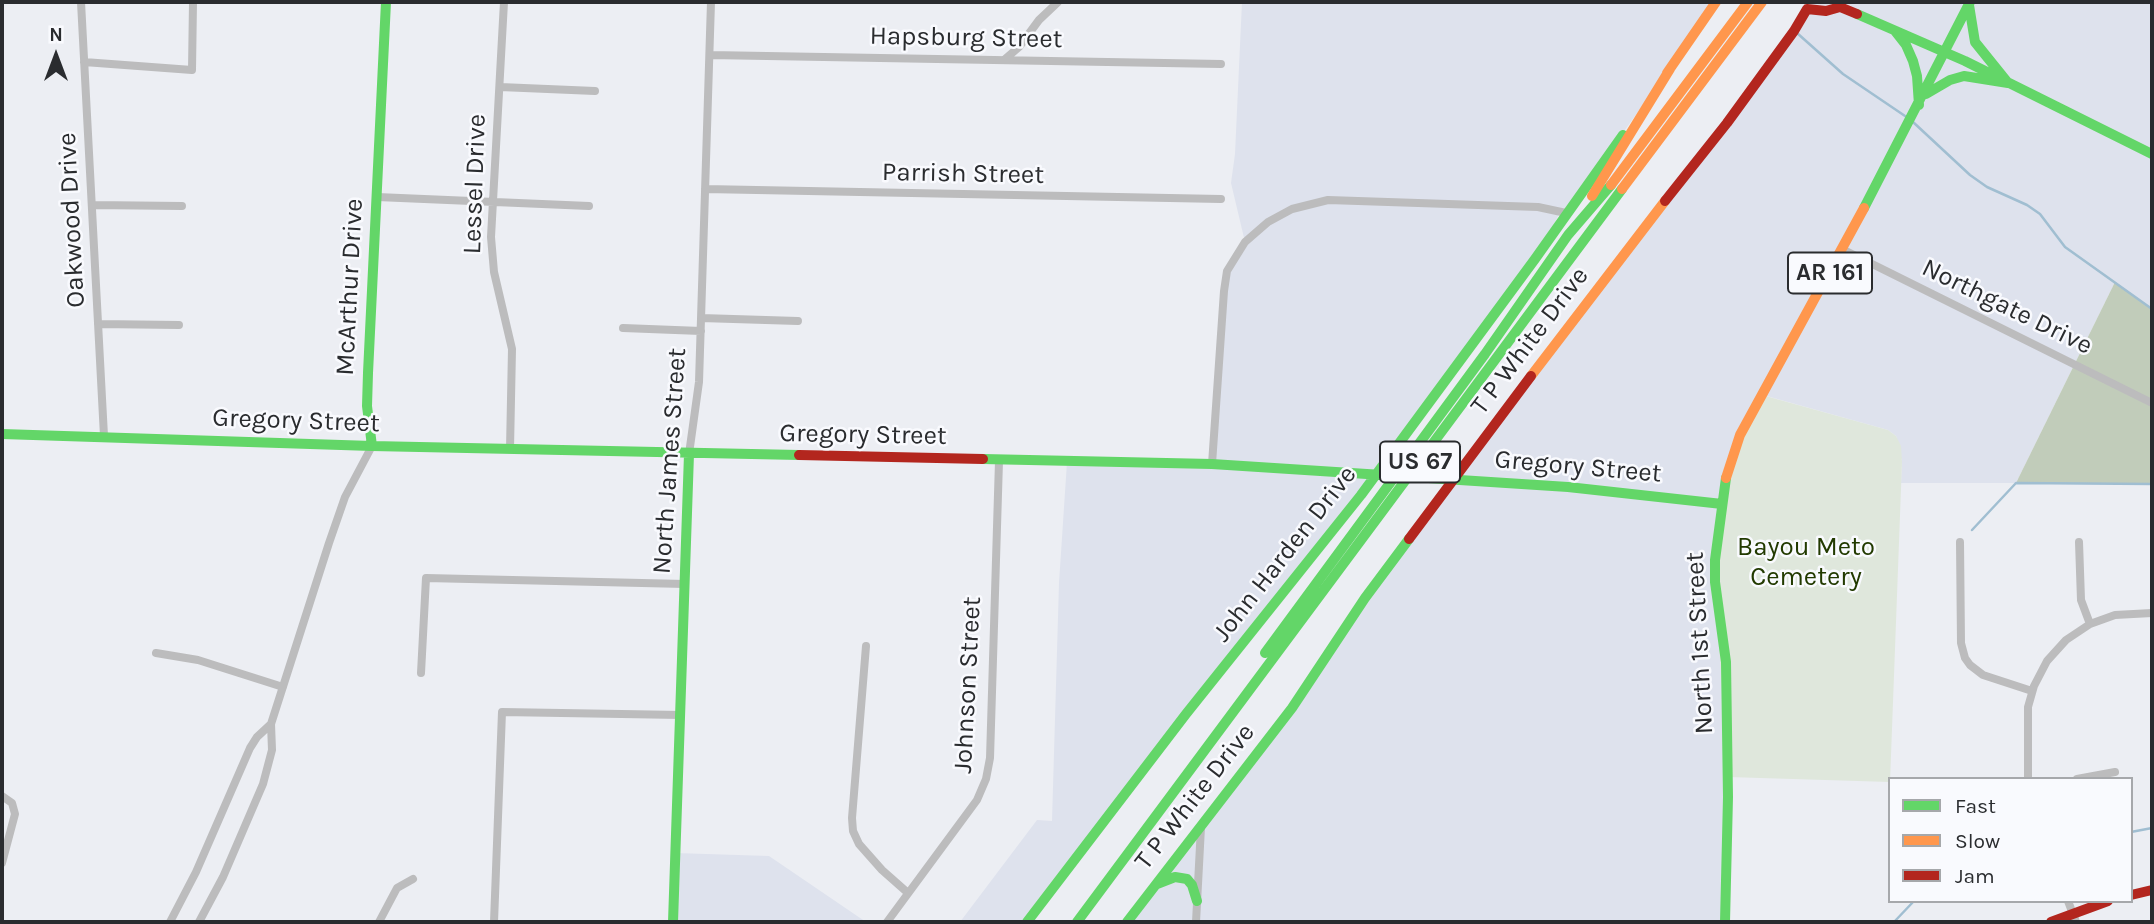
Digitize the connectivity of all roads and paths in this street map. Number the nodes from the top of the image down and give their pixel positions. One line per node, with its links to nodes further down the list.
1 (81, 2): 15 (street, Oakwood Drive)
2 (193, 2): 15 (street)
3 (386, 2): 24 (main road, McArthur Drive)
4 (504, 2): 19 (street, Lessel Drive)
5 (710, 2): 13 (street, North James Street)
6 (1058, 2): 14 (street)
7 (1716, 2): 17 (main road, John Harden Drive)
8 (1748, 2): 31 (main road, US 67)
9 (1762, 2): 82 (main road, US 67)
10 (1969, 3): 12 (main road, North 1st Street / AR 161); 18 (main road)
11 (1895, 31): 12 (main road, T P White Drive); 21 (main road); 64 (main road, T P White Drive)
12 (1945, 52): 18 (main road, T P White Drive); 21 (main road, North 1st Street / AR 161)
13 (710, 55): 14 (street, Hapsburg Street); 23 (street, North James Street)
14 (1004, 60): 16 (street, Hapsburg Street)
15 (85, 62): 27 (street, Oakwood Drive)
16 (1221, 64)
17 (1670, 69): 30 (main road, John Harden Drive); 31 (main road)
18 (2008, 83): 21 (main road); 22 (main road, T P White Drive)
19 (500, 87): 20 (street); 26 (street, Lessel Drive)
20 (595, 91)
21 (1921, 101): 32 (main road, North 1st Street / AR 161)
22 (2152, 154)
23 (705, 189): 25 (street, Parrish Street); 33 (street, North James Street)
24 (377, 198): 26 (street); 42 (main road, McArthur Drive)
25 (1221, 199)
26 (494, 202): 29 (street); 43 (street, Lessel Drive)
27 (92, 205): 28 (street); 35 (street, Oakwood Drive)
28 (182, 206)
29 (589, 206)
30 (1566, 213): 46 (street); 80 (main road, John Harden Drive)
31 (1568, 235): 81 (main road, US 67)
32 (1842, 249): 39 (street, Northgate Drive); 47 (main road, North 1st Street / AR 161)
33 (701, 318): 34 (street); 38 (street, North James Street)
34 (798, 321)
35 (98, 324): 36 (street); 41 (street, Oakwood Drive)
36 (179, 325)
37 (622, 328): 38 (street)
38 (701, 331): 44 (street, North James Street)
39 (2152, 403)
40 (2, 434): 41 (main road, Gregory Street)
41 (104, 436): 42 (main road, Gregory Street)
42 (372, 446): 43 (main road, Gregory Street); 56 (street)
43 (510, 449): 44 (main road, Gregory Street)
44 (690, 454): 45 (main road, Gregory Street); 50 (main road, North James Street)
45 (999, 461): 46 (main road, Gregory Street); 69 (street, Johnson Street)
46 (1212, 464): 47 (main road, Gregory Street)
47 (1722, 504): 85 (main road, North 1st Street / AR 161)
48 (1960, 542): 57 (street)
49 (2079, 542): 52 (street)
50 (685, 584): 55 (street); 58 (main road, North James Street)
51 (2152, 612): 52 (street)
52 (2090, 624): 57 (street)
53 (866, 646): 69 (street)
54 (156, 653): 56 (street)
55 (421, 673)
56 (283, 687): 59 (street)
57 (2032, 691): 61 (street)
58 (681, 715): 77 (street); 78 (main road, North James Street)
59 (271, 724): 74 (street); 75 (street)
60 (2115, 772): 62 (street)
61 (2028, 777)
62 (2088, 777)
63 (2, 796): 65 (street)
64 (1201, 827): 67 (main road, T P White Drive); 71 (street)
65 (2, 863)
66 (413, 879): 76 (street)
67 (1157, 884): 71 (main road); 83 (main road, T P White Drive)
68 (2152, 890): 70 (main road)
69 (908, 893): 79 (street, Johnson Street)
70 (2133, 895)
71 (1197, 901): 84 (street)
72 (2104, 903): 73 (main road)
73 (2075, 918): 86 (main road)
74 (170, 922)
75 (199, 922)
76 (379, 922)
77 (494, 922)
78 (673, 922)
79 (887, 922)
80 (1027, 922)
81 (1066, 922)
82 (1077, 922)
83 (1127, 922)
84 (1196, 922)
85 (1725, 922)
86 (2051, 922)

